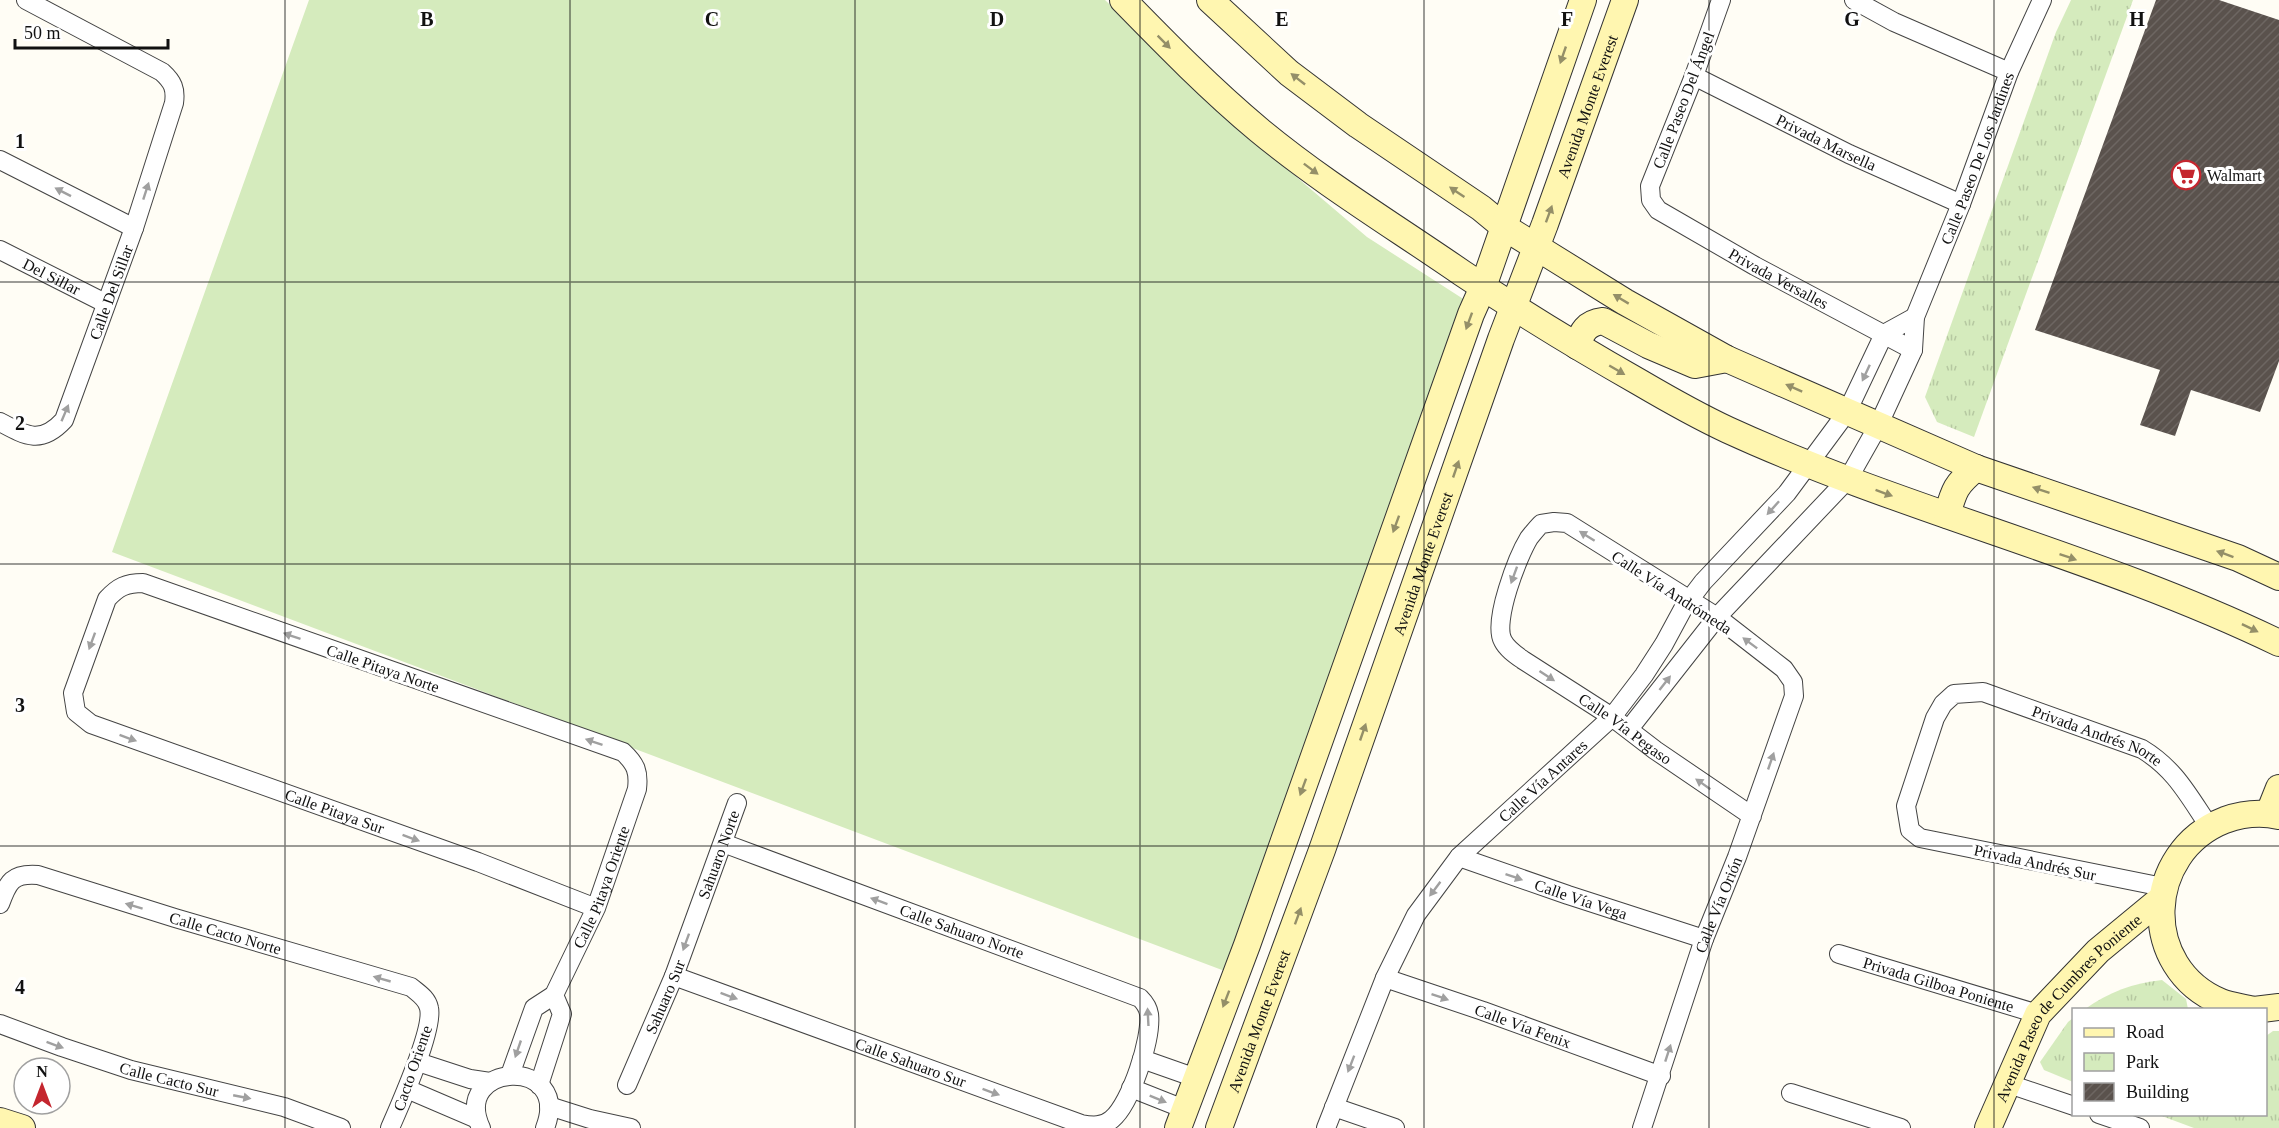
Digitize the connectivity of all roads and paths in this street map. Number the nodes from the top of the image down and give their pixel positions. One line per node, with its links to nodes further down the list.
1 (26, 0): 15 (street, Calle Del Sillar, one-way to 1)
2 (1123, 0): 18 (street, one-way to 18)
3 (1210, 0): 14 (street, one-way to 3)
4 (1583, 0): 14 (street, one-way to 14)
5 (1625, 0): 16 (street, Avenida Monte Everest, one-way to 5)
6 (1721, 0): 10 (street, Calle Paseo Del Ángel)
7 (1854, 0): 9 (street)
8 (2042, 0): 9 (street, Calle Paseo De Los Jardines)
9 (2008, 72): 13 (street, Calle Paseo De Los Jardines)
10 (1694, 76): 12 (street, Calle Paseo Del Ángel); 13 (street, Privada Marsella)
11 (0, 160): 15 (street, one-way to 11)
12 (1652, 200): 22 (street, Privada Versalles)
13 (1961, 204): 21 (street, Calle Paseo De Los Jardines)
14 (1503, 227): 16 (street); 18 (street)
15 (134, 228): 19 (street, Calle Del Sillar)
16 (1536, 247): 20 (street, Avenida Monte Everest); 25 (street, one-way to 16)
17 (0, 250): 19 (street, Del Sillar)
18 (1483, 287): 20 (street); 68 (street, one-way to 68)
19 (105, 303): 27 (street, Calle Del Sillar, one-way to 19)
20 (1513, 308): 23 (street); 74 (street, Avenida Monte Everest, one-way to 20)
21 (1915, 317): 22 (street); 24 (street, Calle Paseo De Los Jardines)
22 (1884, 334): 24 (street, Privada Versalles); 26 (street, one-way to 26)
23 (1576, 346): 25 (street); 29 (street, one-way to 29)
24 (1913, 350): 28 (street, Calle Paseo De Los Jardines)
25 (1727, 359): 26 (street, one-way to 25)
26 (1847, 412): 28 (street); 29 (street)
27 (0, 422)
28 (1878, 426): 30 (street); 31 (street, Calle Paseo De Los Jardines)
29 (1810, 465): 31 (street); 34 (street, Calle Vía Antares, one-way to 34)
30 (1976, 468): 32 (street); 33 (street, one-way to 30)
31 (1848, 480): 32 (street, one-way to 32); 35 (street)
32 (1947, 515): 37 (street, one-way to 37)
33 (2279, 577)
34 (1689, 600): 35 (street, Calle Vía Andrómeda); 36 (street, Calle Vía Andrómeda, one-way to 36); 40 (street, Calle Vía Antares)
35 (1717, 617): 38 (street, Calle Vía Andrómeda, one-way to 35); 41 (street, one-way to 35)
36 (1502, 640): 40 (street, Calle Vía Pegaso, one-way to 40)
37 (2279, 642)
38 (1793, 682): 46 (street, Calle Vía Orión, one-way to 38)
39 (76, 712): 42 (street, Calle Pitaya Norte, one-way to 39); 53 (street, Calle Pitaya Sur, one-way to 53)
40 (1612, 717): 41 (street, Calle Vía Pegaso); 50 (street, Calle Vía Antares)
41 (1629, 729): 46 (street, Calle Vía Pegaso, one-way to 41)
42 (639, 775): 53 (street, Calle Pitaya Oriente)
43 (2279, 788): 45 (street)
44 (737, 803): 49 (street, Sahuaro Norte)
45 (2274, 815): 47 (street)
46 (1752, 816): 55 (street, Calle Vía Orión)
47 (2210, 826): 48 (street, Privada Andrés Norte); 51 (street)
48 (1910, 830): 51 (street, Privada Andrés Sur)
49 (723, 843): 54 (street, Sahuaro Norte); 65 (street, Calle Sahuaro Norte, one-way to 49)
50 (1459, 857): 55 (street, Calle Vía Vega, one-way to 55); 58 (street, Calle Vía Antares, one-way to 58)
51 (2162, 893): 61 (street); 62 (street, Avenida Paseo de Cumbres Poniente)
52 (0, 904): 60 (street, Calle Cacto Norte, one-way to 52)
53 (596, 908): 59 (street, Calle Pitaya Oriente)
54 (699, 908): 57 (street, Sahuaro Sur, one-way to 57)
55 (1704, 939): 67 (street, Calle Vía Orión, one-way to 55)
56 (1839, 954): 62 (street, Privada Gilboa Poniente)
57 (674, 976): 65 (street, Calle Sahuaro Sur, one-way to 65); 72 (street, Sahuaro Sur)
58 (1384, 978): 67 (street, Calle Vía Fenix, one-way to 67); 78 (street, Calle Vía Antares, one-way to 78)
59 (554, 995): 66 (street, Calle Pitaya Oriente, one-way to 66); 71 (street)
60 (429, 1008): 64 (street, Cacto Oriente)
61 (2245, 1008)
62 (2038, 1014): 70 (street, Avenida Paseo de Cumbres Poniente)
63 (0, 1024): 85 (street, Calle Cacto Sur, one-way to 85)
64 (418, 1062): 69 (street); 73 (street, Cacto Oriente)
65 (1137, 1074): 68 (street); 80 (street, one-way to 80)
66 (510, 1075): 69 (street); 71 (street)
67 (1661, 1076): 91 (street, Calle Vía Orión)
68 (1196, 1078): 74 (street); 80 (street)
69 (490, 1082): 82 (street)
70 (2006, 1083): 77 (street); 93 (street, Avenida Paseo de Cumbres Poniente)
71 (539, 1085): 76 (street)
72 (627, 1085)
73 (407, 1089): 82 (street); 86 (street, Cacto Oriente)
74 (1231, 1093): 88 (street, Avenida Monte Everest)
75 (1791, 1093): 92 (street)
76 (549, 1106): 83 (street); 87 (street)
77 (2072, 1106)
78 (1334, 1107): 89 (street, Calle Vía Antares); 90 (street)
79 (2105, 1116): 94 (street)
80 (1181, 1119)
81 (0, 1121): 84 (street)
82 (479, 1124)
83 (622, 1127)
84 (22, 1128)
85 (341, 1128)
86 (390, 1128)
87 (545, 1128)
88 (1219, 1128)
89 (1326, 1128)
90 (1395, 1128)
91 (1642, 1128)
92 (1901, 1128)
93 (1988, 1128)
94 (2140, 1128)

